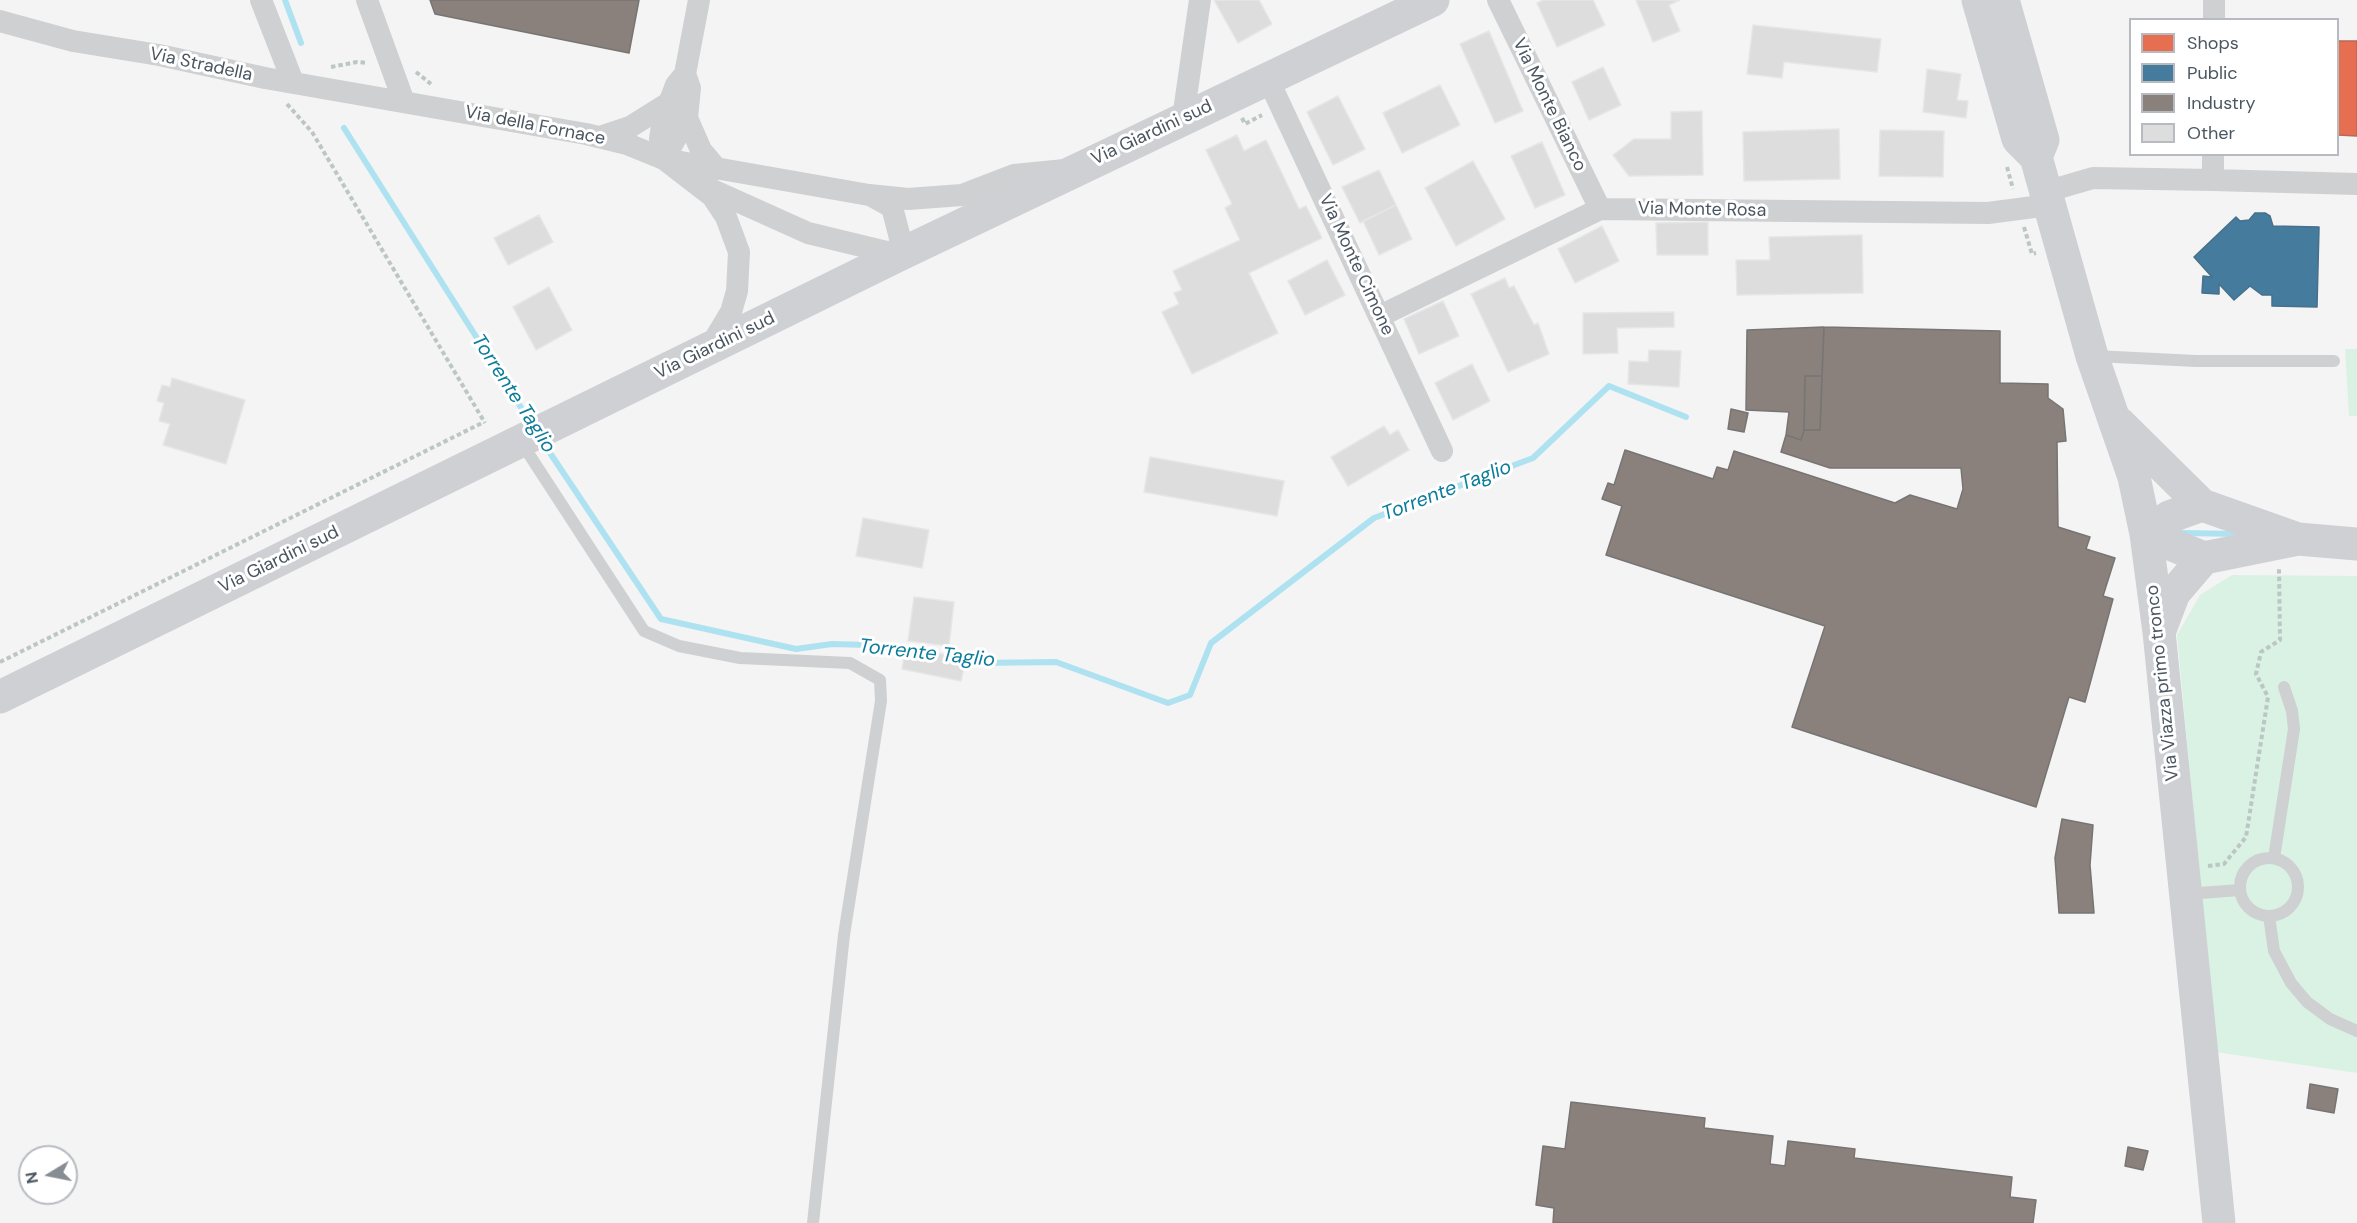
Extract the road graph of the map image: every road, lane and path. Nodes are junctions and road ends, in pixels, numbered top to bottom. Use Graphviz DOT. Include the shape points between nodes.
graph roads {
  1 [pos="261,0"];
  2 [pos="367,0"];
  3 [pos="699,0"];
  4 [pos="1200,0"];
  5 [pos="1433,0"];
  6 [pos="1498,0"];
  7 [pos="1978,0"];
  8 [pos="2003,0"];
  9 [pos="2214,0"];
  10 [pos="2214,18"];
  11 [pos="0,21"];
  12 [pos="392,66"];
  13 [pos="685,74"];
  14 [pos="265,78"];
  15 [pos="291,78"];
  16 [pos="1268,78"];
  17 [pos="433,85"];
  18 [pos="404,102"];
  19 [pos="670,102"];
  20 [pos="687,118"];
  21 [pos="1183,118"];
  22 [pos="598,137"];
  23 [pos="2213,156"];
  24 [pos="2036,157"];
  25 [pos="664,159"];
  26 [pos="717,169"];
  27 [pos="1075,170"];
  28 [pos="688,178"];
  29 [pos="2212,180"];
  30 [pos="2357,184"];
  31 [pos="869,195"];
  32 [pos="2047,199"];
  33 [pos="1600,209"];
  34 [pos="899,255"];
  35 [pos="1380,316"];
  36 [pos="708,350"];
  37 [pos="2092,356"];
  38 [pos="2334,361"];
  39 [pos="2114,418"];
  40 [pos="531,436"];
  41 [pos="1442,452"];
  42 [pos="2202,505"];
  43 [pos="2146,534"];
  44 [pos="2357,544"];
  45 [pos="2289,550"];
  46 [pos="2204,558"];
  47 [pos="2159,632"];
  48 [pos="0,662"];
  49 [pos="2284,687"];
  50 [pos="0,698"];
  51 [pos="2274,858"];
  52 [pos="2240,890"];
  53 [pos="2194,893"];
  54 [pos="2269,916"];
  55 [pos="2357,1031"];
  56 [pos="813,1223"];
  57 [pos="2219,1223"];
  1 -- 15 [label="street"];
  2 -- 12 [label="street"];
  3 -- 13 [label="street"];
  4 -- 21 [label="street"];
  5 -- 16 [label="street, Via Giardini sud"];
  6 -- 33 [label="street, Via Monte Bianco"];
  7 -- 24 [label="street, Via Viazza primo tronco" via="2018,139"];
  8 -- 24 [label="street, Via Viazza primo tronco" via="2043,140"];
  9 -- 10 [label="street"];
  11 -- 14 [label="street, Via Stradella" via="74,41"];
  12 -- 15 [label="path" via="357,62"];
  12 -- 17 [label="path" via="417,72"];
  12 -- 18 [label="street"];
  13 -- 19 [label="street"];
  13 -- 20 [label="street" via="690,88"];
  14 -- 15 [label="street, Via Stradella"];
  14 -- 48 [label="path" via="312,132 484,422"];
  15 -- 18 [label="street, Via Stradella"];
  16 -- 21 [label="street, Via Giardini sud"];
  16 -- 35 [label="street, Via Monte Cimone"];
  18 -- 22 [label="street, Via della Fornace"];
  19 -- 22 [label="street" via="630,127"];
  19 -- 25 [label="street" via="660,133"];
  20 -- 25 [label="street"];
  20 -- 26 [label="street" via="701,150"];
  21 -- 27 [label="street, Via Giardini sud"];
  22 -- 25 [label="street, Via della Fornace"];
  23 -- 29 [label="street"];
  24 -- 32 [label="street, Via Viazza primo tronco"];
  25 -- 26 [label="street"];
  25 -- 28 [label="street"];
  26 -- 31 [label="street"];
  27 -- 31 [label="street" via="1014,175 962,195 908,199"];
  27 -- 34 [label="street, Via Giardini sud"];
  28 -- 34 [label="street" via="808,233"];
  28 -- 36 [label="street" via="712,196 726,217 739,252 740,270 731,312"];
  29 -- 30 [label="street, Via Monte Rosa"];
  29 -- 32 [label="street, Via Monte Rosa" via="2093,178"];
  31 -- 34 [label="street" via="892,207 900,237"];
  32 -- 33 [label="street, Via Monte Rosa" via="1988,213"];
  32 -- 37 [label="street, Via Viazza primo tronco"];
  33 -- 35 [label="street, Via Monte Rosa"];
  34 -- 36 [label="street, Via Giardini sud"];
  35 -- 41 [label="street, Via Monte Cimone"];
  36 -- 40 [label="street, Via Giardini sud"];
  37 -- 38 [label="lane"];
  37 -- 39 [label="street, Via Viazza primo tronco"];
  39 -- 42 [label="street"];
  39 -- 43 [label="street, Via Viazza primo tronco" via="2134,477"];
  40 -- 50 [label="street, Via Giardini sud"];
  40 -- 56 [label="lane" via="644,631 679,646 740,658 850,663 880,680 881,701 842,955"];
  42 -- 43 [label="street" via="2169,517"];
  42 -- 45 [label="street"];
  43 -- 46 [label="street"];
  43 -- 47 [label="street, Via Viazza primo tronco"];
  44 -- 45 [label="street"];
  45 -- 46 [label="street"];
  45 -- 53 [label="path" via="2280,640 2261,652 2256,674 2268,698 2246,837 2224,864 2201,866"];
  46 -- 47 [label="street" via="2174,593"];
  47 -- 53 [label="street, Via Viazza primo tronco"];
  49 -- 51 [label="lane" via="2294,729"];
  51 -- 52 [label="lane" via="2249,865 2240,881"];
  51 -- 54 [label="lane" via="2295,872 2299,890 2286,912"];
  52 -- 53 [label="lane"];
  52 -- 54 [label="lane" via="2253,912"];
  53 -- 57 [label="street, Via Viazza primo tronco"];
  54 -- 55 [label="lane" via="2274,951 2291,983 2314,1008"];
}
